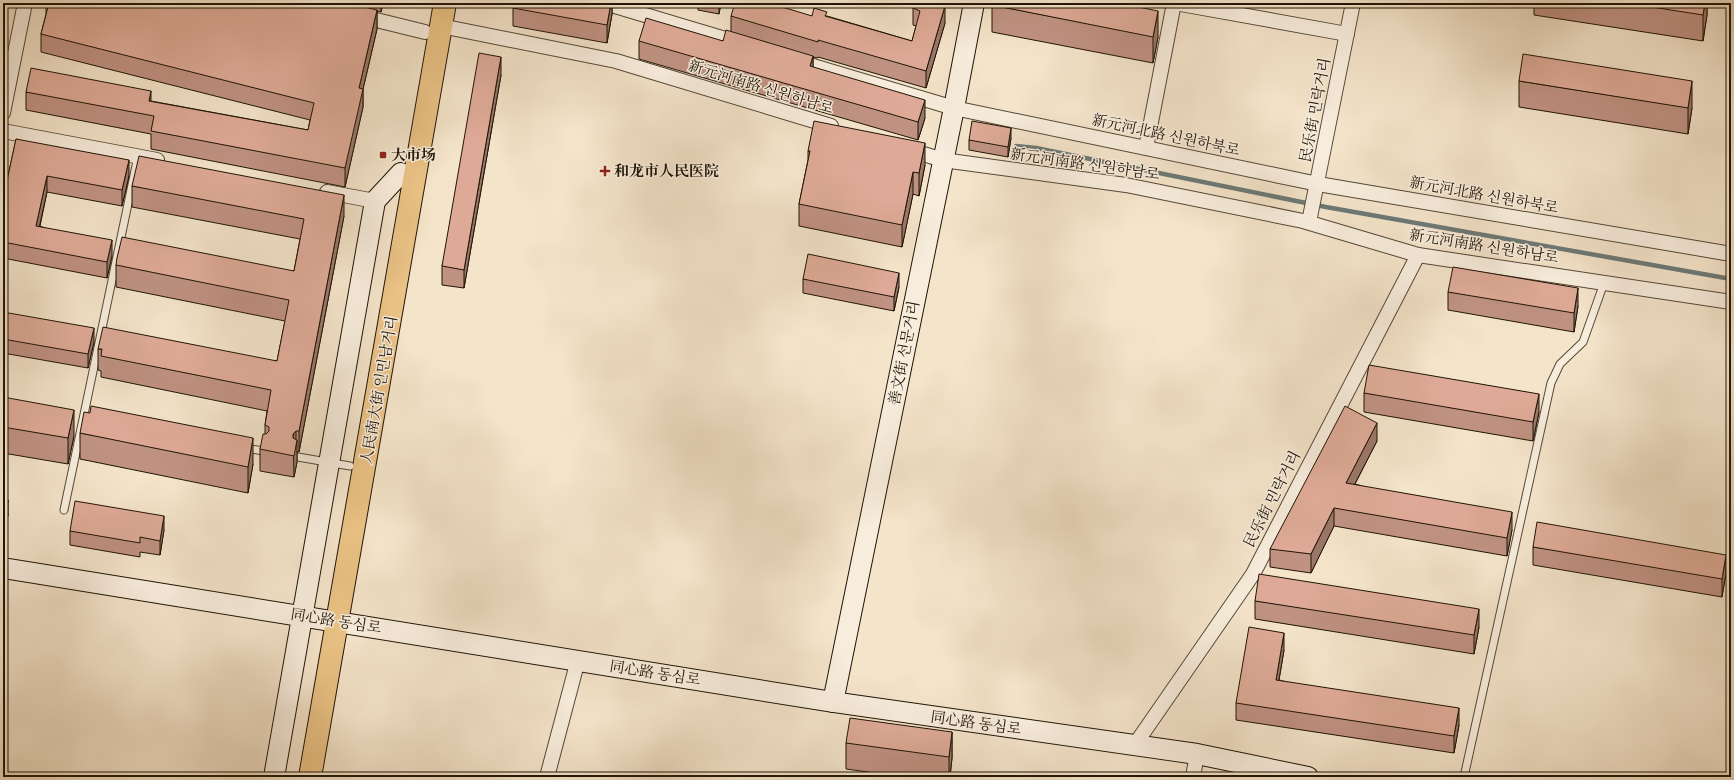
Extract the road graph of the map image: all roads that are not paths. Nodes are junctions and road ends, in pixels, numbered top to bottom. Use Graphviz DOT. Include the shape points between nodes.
graph roads {
  1 [pos="25,3"];
  2 [pos="430,3"];
  3 [pos="445,3"];
  4 [pos="605,3"];
  5 [pos="974,3"];
  6 [pos="1174,3"];
  7 [pos="1353,3"];
  8 [pos="348,13"];
  9 [pos="433,29"];
  10 [pos="1347,34"];
  11 [pos="757,49"];
  12 [pos="780,56"];
  13 [pos="954,108"];
  14 [pos="3,112"];
  15 [pos="845,130"];
  16 [pos="3,131"];
  17 [pos="891,144"];
  18 [pos="1146,148"];
  19 [pos="138,156"];
  20 [pos="943,160"];
  21 [pos="169,162"];
  22 [pos="401,173"];
  23 [pos="314,189"];
  24 [pos="1317,189"];
  25 [pos="375,201"];
  26 [pos="1310,218"];
  27 [pos="1731,254"];
  28 [pos="1418,255"];
  29 [pos="1604,283"];
  30 [pos="1731,302"];
  31 [pos="82,420"];
  32 [pos="90,421"];
  33 [pos="240,447"];
  34 [pos="264,451"];
  35 [pos="298,457"];
  36 [pos="340,464"];
  37 [pos="64,510"];
  38 [pos="3,568"];
  39 [pos="303,616"];
  40 [pos="331,620"];
  41 [pos="578,660"];
  42 [pos="834,702"];
  43 [pos="1134,746"];
  44 [pos="1197,754"];
  45 [pos="274,777"];
  46 [pos="296,777"];
  47 [pos="310,777"];
  48 [pos="547,777"];
  49 [pos="1193,777"];
  50 [pos="1308,777"];
  51 [pos="1464,777"];
  1 -- 14 [label="street"];
  2 -- 9 [label="main road, 人民南大街 인민남거리"];
  3 -- 9 [label="main road, 人民南大街 인민남거리"];
  4 -- 11 [label="street"];
  5 -- 13 [label="street, 善文街 선문거리"];
  6 -- 10 [label="street"];
  6 -- 18 [label="street"];
  7 -- 10 [label="street, 民乐街 민락거리"];
  8 -- 9 [label="street, 新元河南路 신원하남로"];
  9 -- 15 [label="street, 新元河南路 신원하남로" via="616,61"];
  9 -- 22 [label="main road, 人民南大街 인민남거리"];
  9 -- 40 [label="main road, 人民南大街 인민남거리"];
  10 -- 24 [label="street, 民乐街 민락거리"];
  12 -- 13 [label="street, 新元河北路 신원하북로"];
  13 -- 18 [label="street, 新元河北路 신원하북로"];
  13 -- 20 [label="street, 善文街 선문거리"];
  16 -- 19 [label="street"];
  17 -- 20 [label="street, 新元河南路 신원하남로"];
  18 -- 24 [label="street, 新元河北路 신원하북로"];
  19 -- 21 [label="street"];
  19 -- 31 [label="lane"];
  20 -- 26 [label="street, 新元河南路 신원하남로" via="1126,185"];
  20 -- 42 [label="street, 善文街 선문거리"];
  22 -- 25 [label="street"];
  22 -- 36 [label="main road, 人民南大街 인민남거리"];
  23 -- 25 [label="street"];
  24 -- 26 [label="street, 民乐街 민락거리"];
  24 -- 27 [label="street, 新元河北路 신원하북로"];
  25 -- 36 [label="street, 人民南大街 인민남거리"];
  26 -- 28 [label="street, 新元河南路 신원하남로"];
  28 -- 29 [label="street, 新元河南路 신원하남로"];
  28 -- 43 [label="street, 民乐街 민락거리" via="1253,574"];
  29 -- 30 [label="street, 新元河南路 신원하남로"];
  29 -- 51 [label="lane" via="1583,342 1560,364 1551,383"];
  31 -- 32 [label="lane"];
  31 -- 37 [label="lane"];
  33 -- 34 [label="lane"];
  35 -- 36 [label="lane"];
  36 -- 39 [label="street, 人民南大街 인민남거리"];
  36 -- 40 [label="main road, 人民南大街 인민남거리"];
  38 -- 39 [label="street, 同心路 동심로"];
  39 -- 40 [label="street, 同心路 동심로"];
  39 -- 45 [label="street, 人民南大街 인민남거리"];
  40 -- 41 [label="street, 同心路 동심로"];
  40 -- 46 [label="main road, 人民南大街 인민남거리"];
  40 -- 47 [label="main road, 人民南大街 인민남거리"];
  41 -- 42 [label="street, 同心路 동심로"];
  41 -- 48 [label="street"];
  42 -- 43 [label="street, 同心路 동심로"];
  43 -- 44 [label="street, 同心路 동심로"];
  44 -- 49 [label="street"];
  44 -- 50 [label="street, 同心路 동심로"];
}
